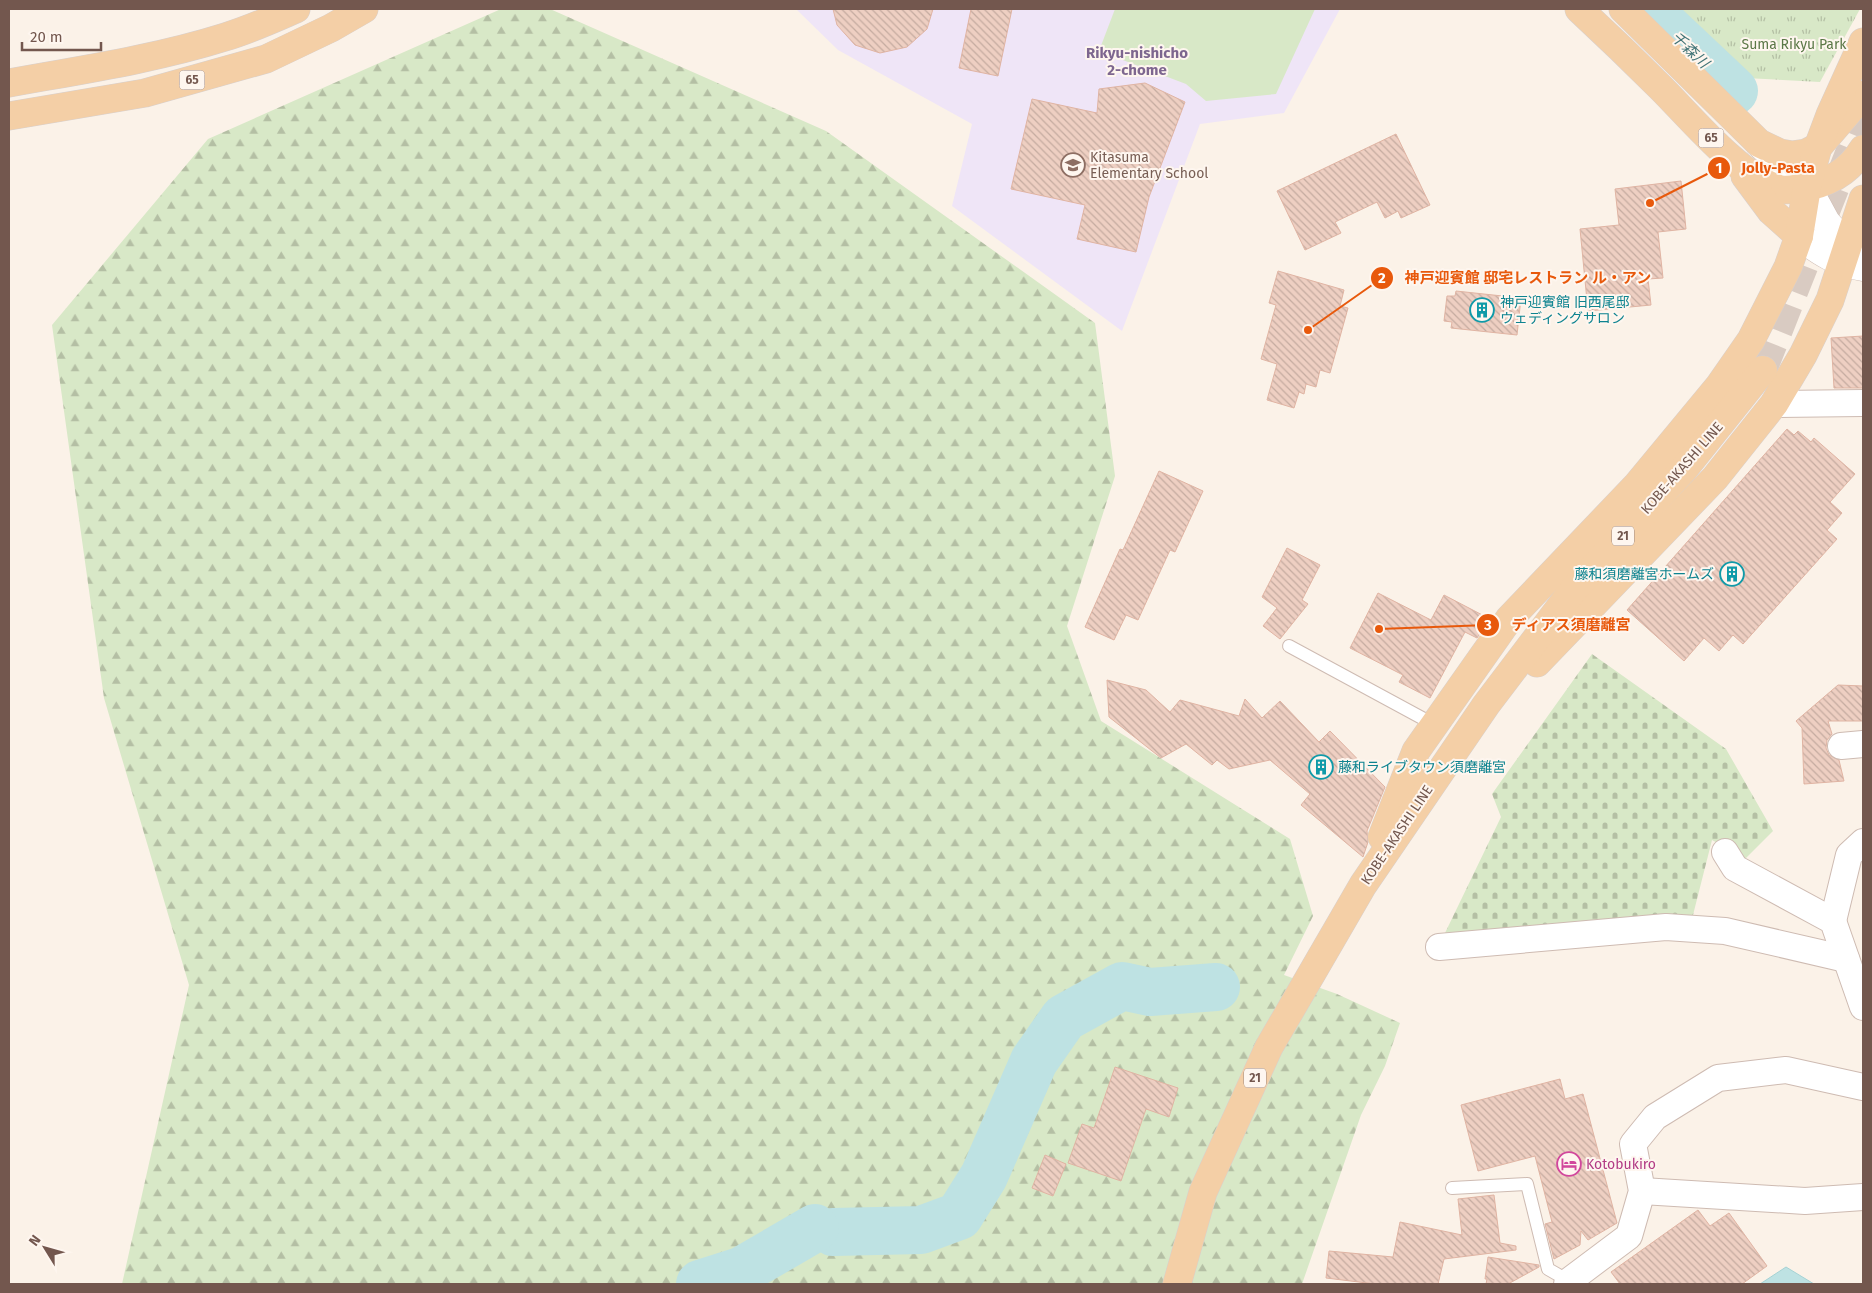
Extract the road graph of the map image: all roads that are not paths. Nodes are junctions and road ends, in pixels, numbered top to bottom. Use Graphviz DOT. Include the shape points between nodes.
graph roads {
  1 [pos="296,9"];
  2 [pos="364,9"];
  3 [pos="1579,9"];
  4 [pos="1623,9"];
  5 [pos="1863,42"];
  6 [pos="9,83"];
  7 [pos="1863,95"];
  8 [pos="9,116"];
  9 [pos="1759,143"];
  10 [pos="1818,147"];
  11 [pos="1863,149"];
  12 [pos="1736,164"];
  13 [pos="1807,188"];
  14 [pos="1863,199"];
  15 [pos="1799,236"];
  16 [pos="1854,259"];
  17 [pos="1763,370"];
  18 [pos="1863,403"];
  19 [pos="1774,404"];
  20 [pos="1289,646"];
  21 [pos="1486,705"];
  22 [pos="1435,725"];
  23 [pos="1863,842"];
  24 [pos="1725,852"];
  25 [pos="1363,885"];
  26 [pos="1833,921"];
  27 [pos="1439,947"];
  28 [pos="1846,959"];
  29 [pos="1863,1008"];
  30 [pos="1863,1087"];
  31 [pos="1452,1188"];
  32 [pos="1642,1191"];
  33 [pos="1863,1197"];
  34 [pos="1568,1282"];
  35 [pos="1177,1284"];
  1 -- 6 [label="main road, 65" via="227,37 188,48"];
  2 -- 8 [label="main road, 65" via="266,58 145,94"];
  3 -- 12 [label="main road, 65"];
  4 -- 9 [label="main road, 65"];
  5 -- 10 [label="main road"];
  7 -- 10 [label="main road"];
  9 -- 10 [label="main road, 65" via="1792,155"];
  9 -- 13 [label="street"];
  10 -- 13 [label="main road"];
  11 -- 13 [label="main road, 65" via="1853,164 1831,180"];
  12 -- 13 [label="main road, 65" via="1781,190"];
  12 -- 15 [label="main road" via="1772,211"];
  13 -- 15 [label="main road"];
  13 -- 16 [label="street" via="1826,222"];
  14 -- 16 [label="main road"];
  15 -- 16 [label="street" via="1820,251"];
  15 -- 22 [label="main road" via="1788,267 1751,340 1719,386 1637,485 1509,619"];
  16 -- 19 [label="main road"];
  17 -- 21 [label="main road, KOBE-AKASHI LINE / 21" via="1684,469 1574,589"];
  18 -- 19 [label="street"];
  19 -- 21 [label="main road" via="1708,485 1523,677"];
  20 -- 22 [label="lane"];
  21 -- 25 [label="main road, KOBE-AKASHI LINE / 21"];
  22 -- 25 [label="main road" via="1416,751"];
  23 -- 26 [label="street" via="1850,855"];
  24 -- 26 [label="street" via="1735,868"];
  25 -- 35 [label="main road, KOBE-AKASHI LINE / 21" via="1269,1047 1203,1192"];
  26 -- 28 [label="street"];
  27 -- 28 [label="street" via="1666,928 1725,932"];
  28 -- 29 [label="street"];
  30 -- 32 [label="street" via="1786,1070 1718,1078 1655,1117 1633,1144"];
  31 -- 34 [label="lane" via="1527,1184 1548,1269"];
  32 -- 33 [label="street" via="1805,1201"];
  32 -- 34 [label="street" via="1629,1236"];
}
